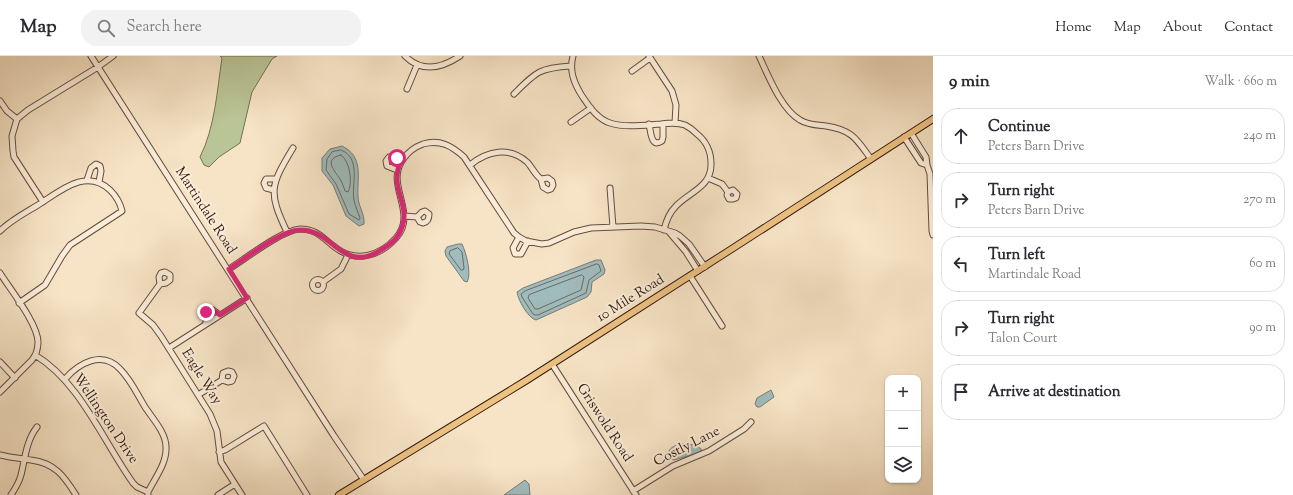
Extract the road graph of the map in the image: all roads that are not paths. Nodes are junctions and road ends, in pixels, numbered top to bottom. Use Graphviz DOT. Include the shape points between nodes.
graph roads {
  1 [pos="92,56"];
  2 [pos="113,56"];
  3 [pos="405,56"];
  4 [pos="460,56"];
  5 [pos="573,56"];
  6 [pos="759,56"];
  7 [pos="650,57"];
  8 [pos="417,65"];
  9 [pos="571,66"];
  10 [pos="98,67"];
  11 [pos="632,70"];
  12 [pos="407,89"];
  13 [pos="514,94"];
  14 [pos="0,102"];
  15 [pos="591,108"];
  16 [pos="17,119"];
  17 [pos="933,119"];
  18 [pos="571,122"];
  19 [pos="675,123"];
  20 [pos="649,124"];
  21 [pos="663,124"];
  22 [pos="911,133"];
  23 [pos="904,137"];
  24 [pos="293,148"];
  25 [pos="871,159"];
  26 [pos="401,161"];
  27 [pos="470,164"];
  28 [pos="927,165"];
  29 [pos="397,170"];
  30 [pos="276,178"];
  31 [pos="708,178"];
  32 [pos="541,179"];
  33 [pos="87,180"];
  34 [pos="97,182"];
  35 [pos="610,188"];
  36 [pos="274,190"];
  37 [pos="728,192"];
  38 [pos="43,202"];
  39 [pos="404,216"];
  40 [pos="417,217"];
  41 [pos="613,227"];
  42 [pos="0,231"];
  43 [pos="666,231"];
  44 [pos="287,232"];
  45 [pos="933,235"];
  46 [pos="519,237"];
  47 [pos="528,241"];
  48 [pos="348,255"];
  49 [pos="705,267"];
  50 [pos="229,269"];
  51 [pos="698,271"];
  52 [pos="0,273"];
  53 [pos="690,276"];
  54 [pos="323,282"];
  55 [pos="160,284"];
  56 [pos="247,298"];
  57 [pos="19,303"];
  58 [pos="220,315"];
  59 [pos="206,324"];
  60 [pos="722,326"];
  61 [pos="169,348"];
  62 [pos="36,355"];
  63 [pos="0,362"];
  64 [pos="552,364"];
  65 [pos="15,378"];
  66 [pos="65,379"];
  67 [pos="222,380"];
  68 [pos="0,392"];
  69 [pos="198,394"];
  70 [pos="751,422"];
  71 [pos="37,427"];
  72 [pos="219,452"];
  73 [pos="0,455"];
  74 [pos="24,459"];
  75 [pos="364,480"];
  76 [pos="235,484"];
  77 [pos="148,493"];
  78 [pos="634,493"];
  79 [pos="11,495"];
  80 [pos="76,495"];
  81 [pos="218,495"];
  82 [pos="242,495"];
  83 [pos="307,495"];
  84 [pos="339,495"];
  1 -- 10 [label="street, Martindale Road"];
  2 -- 10 [label="street"];
  3 -- 8 [label="street"];
  4 -- 8 [label="street" via="440,66"];
  5 -- 9 [label="street"];
  6 -- 25 [label="street" via="783,103 794,116 808,124 844,130 859,142"];
  7 -- 11 [label="street"];
  7 -- 19 [label="street" via="673,95 676,105"];
  8 -- 12 [label="street"];
  9 -- 13 [label="street" via="544,70 530,78"];
  9 -- 15 [label="street" via="576,84"];
  10 -- 16 [label="street"];
  10 -- 50 [label="street, Martindale Road"];
  14 -- 16 [label="street"];
  15 -- 18 [label="street"];
  15 -- 20 [label="street" via="609,123 624,126"];
  16 -- 38 [label="street" via="12,136 14,157"];
  17 -- 22 [label="main road, 10 Mile Road"];
  19 -- 21 [label="street"];
  19 -- 31 [label="street" via="686,125 705,142 711,164"];
  20 -- 21 [label="street"];
  20 -- 21 [label="street" via="655,143 662,141"];
  22 -- 23 [label="main road, 10 Mile Road"];
  22 -- 28 [label="street" via="926,157"];
  23 -- 25 [label="main road, 10 Mile Road"];
  23 -- 28 [label="street" via="921,163"];
  24 -- 30 [label="street"];
  25 -- 49 [label="main road, 10 Mile Road"];
  26 -- 27 [label="street" via="417,146 440,142 453,147"];
  26 -- 29 [label="street"];
  26 -- 29 [label="street" via="393,157 386,161 387,166"];
  27 -- 32 [label="street" via="486,154 508,152 526,162"];
  27 -- 46 [label="street"];
  28 -- 45 [label="street" via="930,174"];
  29 -- 39 [label="street" via="397,189"];
  30 -- 36 [label="street"];
  30 -- 36 [label="street" via="266,178 264,183 266,188"];
  31 -- 37 [label="street" via="722,184"];
  31 -- 43 [label="street" via="700,188 676,206 666,221"];
  33 -- 34 [label="street"];
  33 -- 34 [label="street" via="91,168 96,164 100,166 101,171"];
  33 -- 38 [label="street" via="72,183"];
  34 -- 57 [label="street" via="114,194 122,211 70,245 45,285"];
  35 -- 41 [label="street"];
  36 -- 44 [label="street" via="276,205"];
  38 -- 42 [label="street"];
  39 -- 40 [label="street"];
  39 -- 48 [label="street" via="399,233 383,248 370,255"];
  41 -- 43 [label="street" via="650,226"];
  41 -- 47 [label="street" via="582,229 549,243"];
  43 -- 49 [label="street" via="680,236 689,244"];
  43 -- 51 [label="street" via="682,247"];
  44 -- 48 [label="street" via="316,232"];
  44 -- 50 [label="street"];
  46 -- 47 [label="street"];
  46 -- 47 [label="street" via="513,248 515,254 521,254"];
  48 -- 54 [label="street" via="340,269"];
  49 -- 51 [label="main road, 10 Mile Road"];
  50 -- 56 [label="street, Martindale Road"];
  51 -- 53 [label="main road, 10 Mile Road"];
  52 -- 57 [label="street"];
  53 -- 60 [label="street"];
  53 -- 64 [label="main road, 10 Mile Road"];
  55 -- 61 [label="street, Eagle Way" via="139,313 153,326"];
  56 -- 58 [label="street"];
  56 -- 75 [label="street, Martindale Road"];
  57 -- 62 [label="street" via="36,330"];
  58 -- 59 [label="street"];
  58 -- 59 [label="street" via="209,309 206,312"];
  59 -- 61 [label="street"];
  61 -- 69 [label="street, Eagle Way"];
  62 -- 65 [label="street"];
  62 -- 66 [label="street, Wellington Drive"];
  63 -- 65 [label="street"];
  64 -- 75 [label="main road, 10 Mile Road"];
  64 -- 78 [label="street, Griswold Road"];
  65 -- 68 [label="street"];
  66 -- 77 [label="street, Wellington Drive" via="76,392 133,483"];
  66 -- 77 [label="street" via="85,362 99,360 113,363 126,376 166,443 164,462"];
  67 -- 69 [label="street"];
  69 -- 72 [label="street, Eagle Way" via="215,424"];
  70 -- 78 [label="street, Costly Lane" via="744,430 709,452 673,466"];
  71 -- 74 [label="street" via="30,438"];
  72 -- 76 [label="street, Eagle Way" via="221,462"];
  72 -- 83 [label="street" via="264,426"];
  73 -- 74 [label="street"];
  74 -- 79 [label="street" via="19,481"];
  74 -- 80 [label="street" via="53,467 65,478"];
  75 -- 84 [label="main road, 10 Mile Road"];
  76 -- 81 [label="street"];
  76 -- 82 [label="street, Eagle Way"];
}
